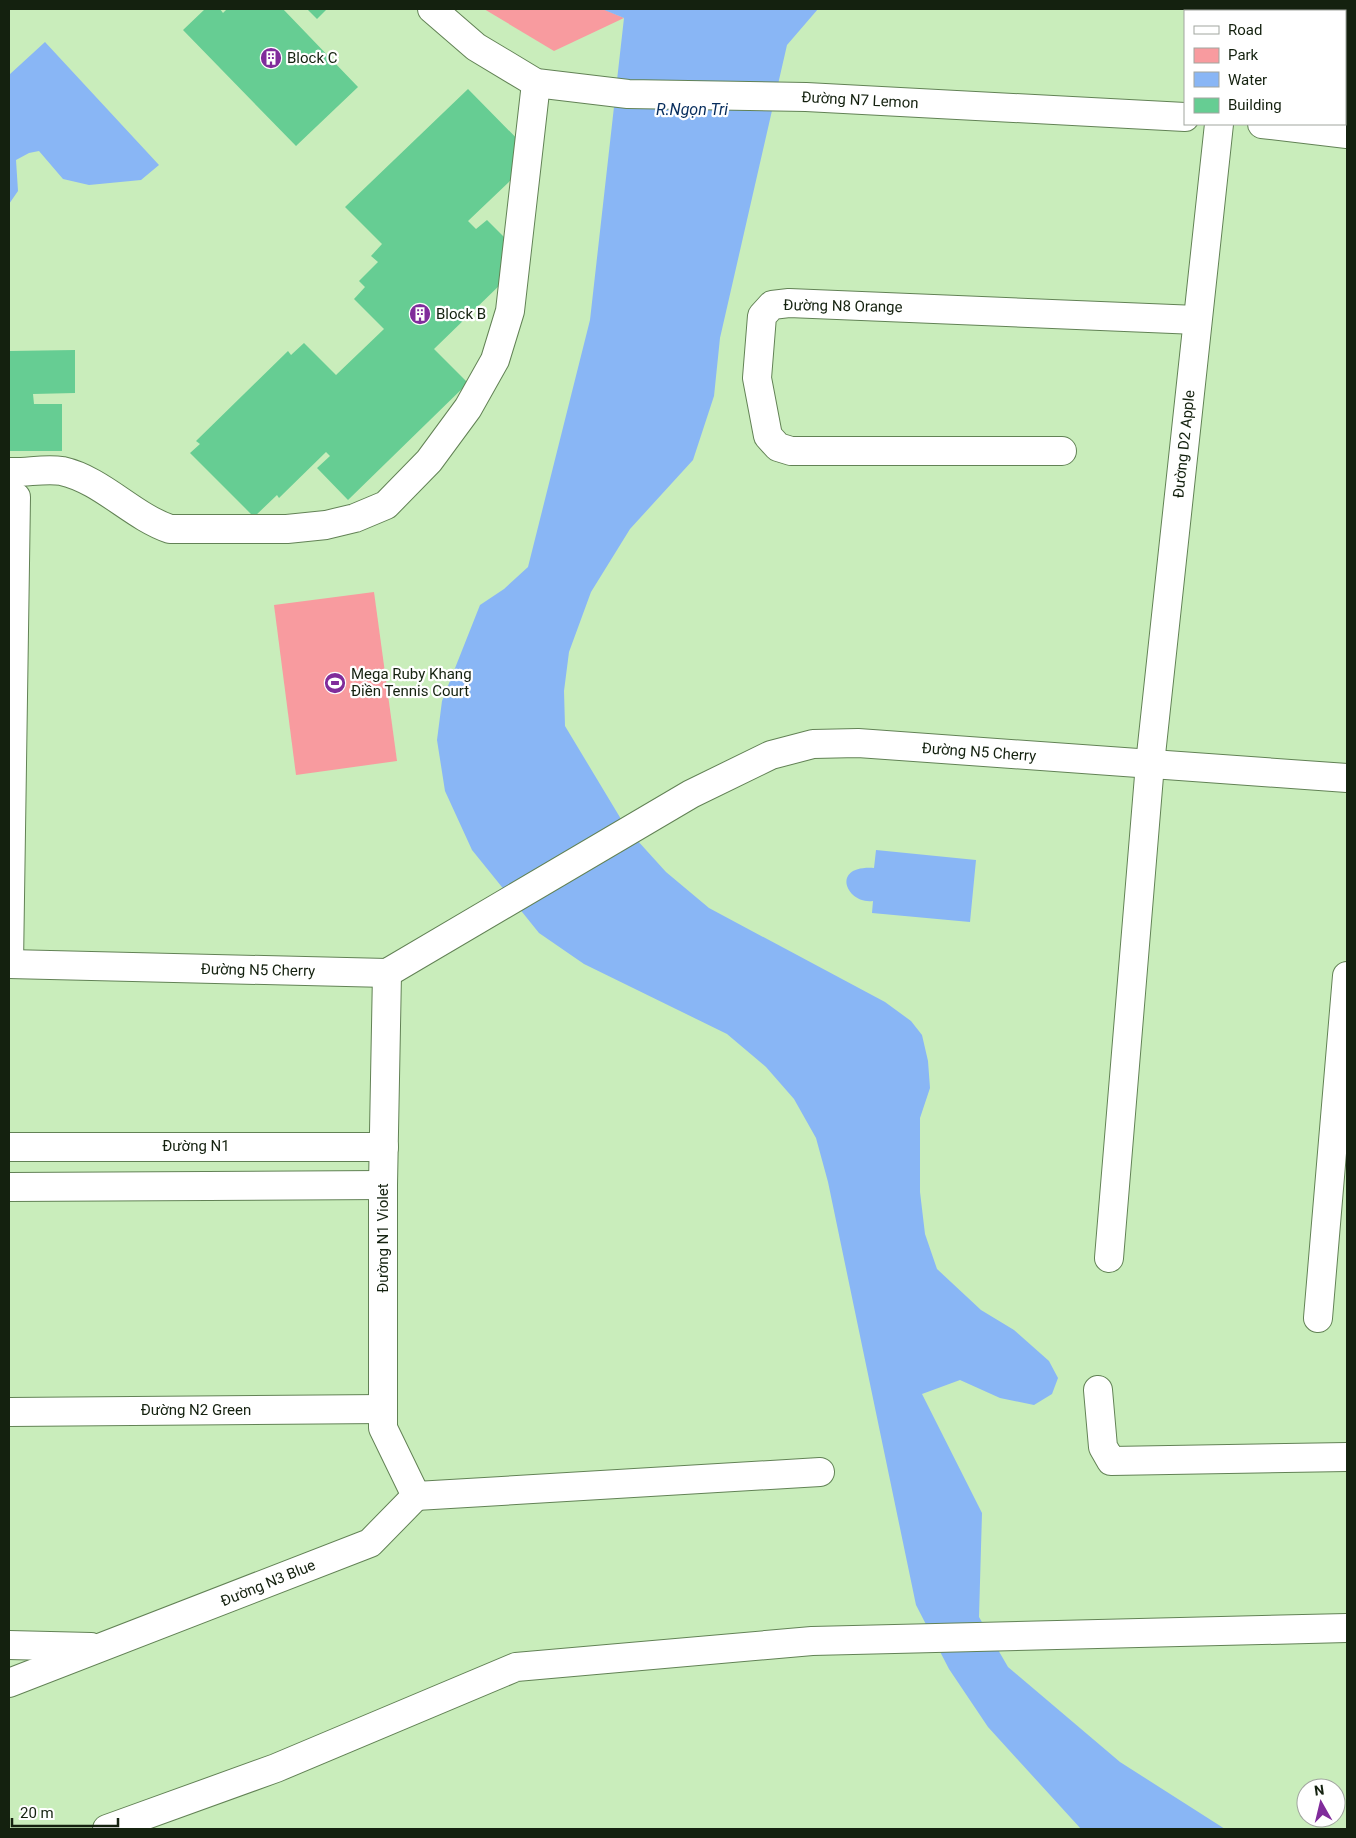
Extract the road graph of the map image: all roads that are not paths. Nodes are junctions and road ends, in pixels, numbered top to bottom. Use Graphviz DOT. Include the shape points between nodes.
graph roads {
  1 [pos="432,9"];
  2 [pos="536,83"];
  3 [pos="1184,117"];
  4 [pos="1219,125"];
  5 [pos="1270,125"];
  6 [pos="1347,134"];
  7 [pos="1198,320"];
  8 [pos="1062,451"];
  9 [pos="12,485"];
  10 [pos="1150,764"];
  11 [pos="1347,778"];
  12 [pos="9,964"];
  13 [pos="387,973"];
  14 [pos="1347,976"];
  15 [pos="9,1147"];
  16 [pos="384,1147"];
  17 [pos="383,1185"];
  18 [pos="9,1187"];
  19 [pos="1109,1258"];
  20 [pos="1318,1318"];
  21 [pos="1098,1390"];
  22 [pos="382,1409"];
  23 [pos="9,1412"];
  24 [pos="1347,1457"];
  25 [pos="820,1472"];
  26 [pos="416,1496"];
  27 [pos="1347,1628"];
  28 [pos="9,1645"];
  29 [pos="105,1647"];
  30 [pos="9,1683"];
  31 [pos="107,1829"];
  1 -- 2 [label="street" via="476,48"];
  2 -- 3 [label="street, Đường N7 Lemon" via="628,94 806,97"];
  2 -- 9 [label="street" via="510,311 495,360 468,408 434,454 386,505 355,518 326,525 287,529 170,529 152,523 73,475 52,470"];
  4 -- 7 [label="street, Đường D2 Apple"];
  5 -- 6 [label="street"];
  7 -- 8 [label="street, Đường N8 Orange" via="789,303 772,305 762,316 757,378 768,436 778,446 790,451"];
  7 -- 10 [label="street, Đường D2 Apple"];
  9 -- 12 [label="street"];
  10 -- 11 [label="street, Đường N5 Cherry"];
  10 -- 13 [label="street, Đường N5 Cherry" via="858,743 814,744 771,755 691,794"];
  10 -- 19 [label="street, Đường D2 Apple"];
  12 -- 13 [label="street, Đường N5 Cherry"];
  13 -- 16 [label="street, Đường N1 Violet"];
  14 -- 20 [label="street"];
  15 -- 16 [label="street, Đường N1"];
  16 -- 17 [label="street, Đường N1 Violet"];
  17 -- 18 [label="street"];
  17 -- 22 [label="street, Đường N1 Violet"];
  21 -- 24 [label="street" via="1103,1447 1111,1461"];
  22 -- 23 [label="street, Đường N2 Green"];
  22 -- 26 [label="street, Đường N1 Violet" via="383,1428"];
  25 -- 26 [label="street"];
  26 -- 29 [label="street, Đường N3 Blue" via="370,1542"];
  27 -- 31 [label="street" via="812,1641 516,1667 276,1768"];
  28 -- 29 [label="street, Đường N3 Blue"];
  29 -- 30 [label="street, Đường N3 Blue"];
}
